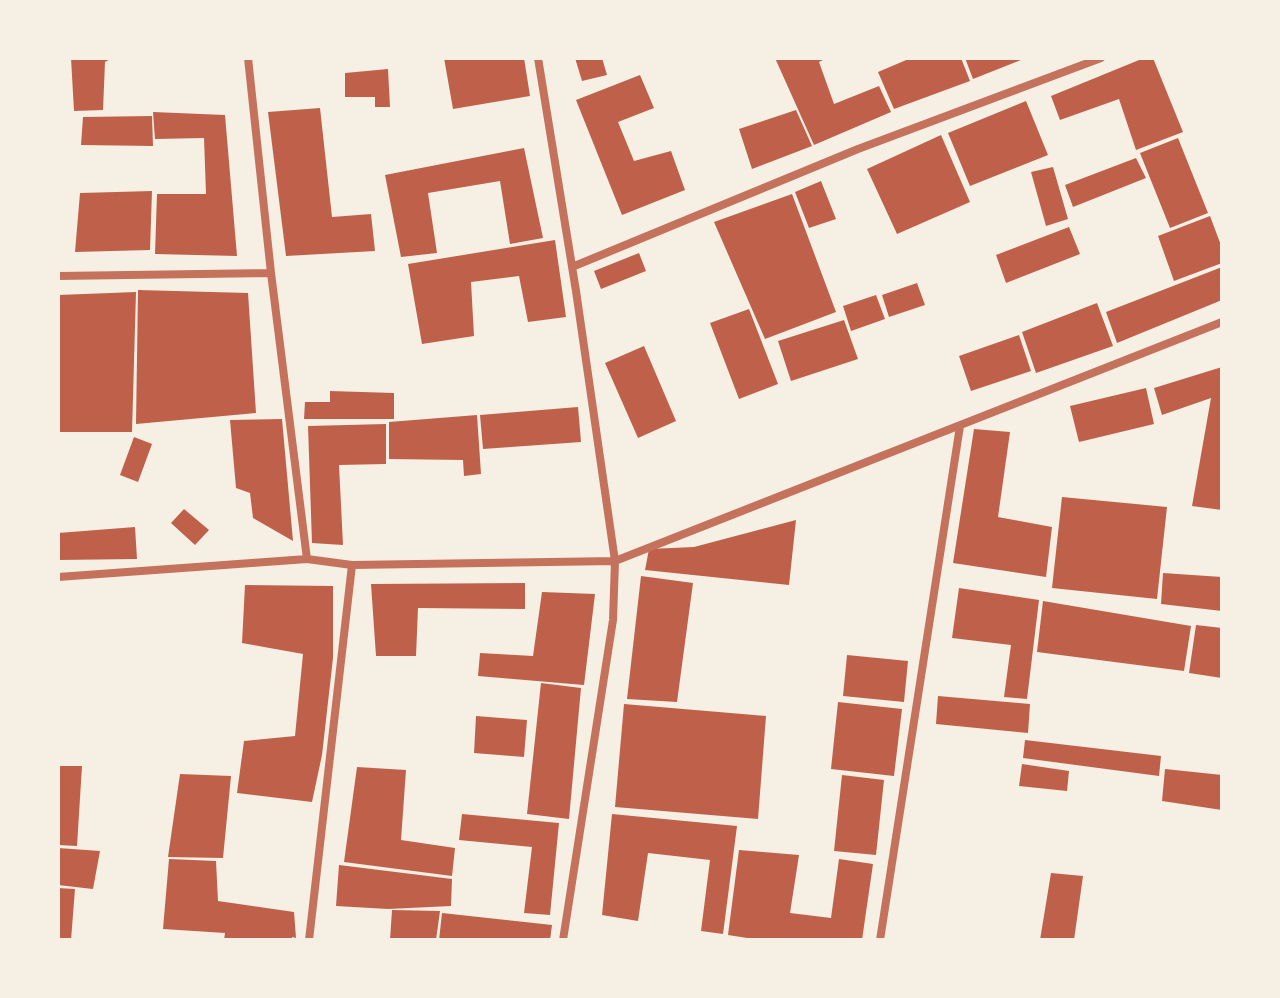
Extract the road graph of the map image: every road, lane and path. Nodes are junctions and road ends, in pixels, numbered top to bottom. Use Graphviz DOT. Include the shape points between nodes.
graph roads {
  1 [pos="248,58"];
  2 [pos="538,58"];
  3 [pos="1101,58"];
  4 [pos="572,267"];
  5 [pos="271,273"];
  6 [pos="58,276"];
  7 [pos="1222,322"];
  8 [pos="960,426"];
  9 [pos="307,559"];
  10 [pos="615,561"];
  11 [pos="352,565"];
  12 [pos="59,577"];
  13 [pos="58,588"];
  14 [pos="309,940"];
  15 [pos="563,940"];
  16 [pos="880,940"];
  1 -- 5 [label="street"];
  2 -- 4 [label="street"];
  3 -- 4 [label="street" via="858,149"];
  4 -- 10 [label="street"];
  5 -- 6 [label="street"];
  5 -- 9 [label="street"];
  7 -- 8 [label="street"];
  8 -- 10 [label="street"];
  8 -- 16 [label="street"];
  9 -- 11 [label="street"];
  9 -- 12 [label="street"];
  10 -- 11 [label="street"];
  10 -- 15 [label="street" via="613,620"];
  11 -- 14 [label="street"];
  12 -- 13 [label="street"];
}
